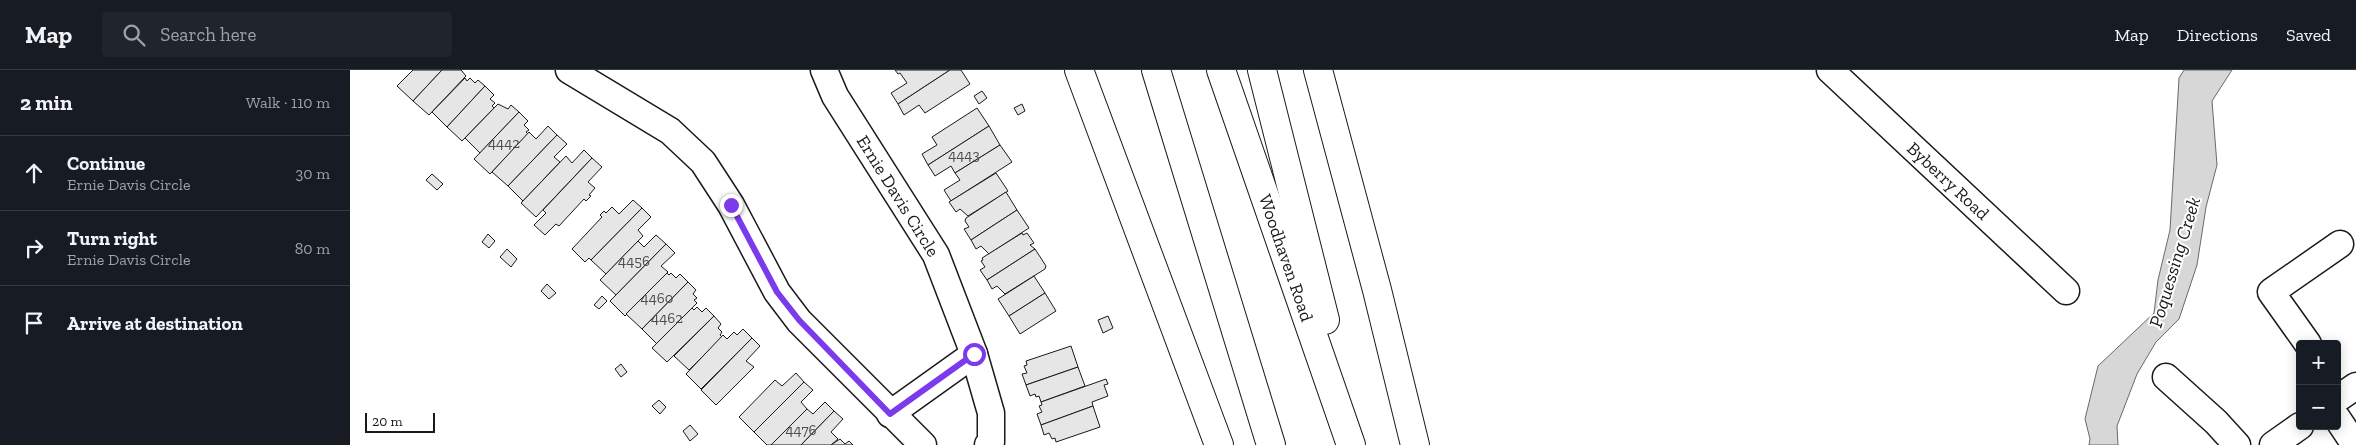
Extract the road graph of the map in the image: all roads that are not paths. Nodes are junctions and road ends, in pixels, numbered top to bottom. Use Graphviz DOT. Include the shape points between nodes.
graph roads {
  1 [pos="569,70"];
  2 [pos="824,70"];
  3 [pos="1079,70"];
  4 [pos="1152,70"];
  5 [pos="1156,70"];
  6 [pos="1221,70"];
  7 [pos="1262,70"];
  8 [pos="1318,70"];
  9 [pos="1830,70"];
  10 [pos="1170,111"];
  11 [pos="2340,244"];
  12 [pos="2066,291"];
  13 [pos="2305,340"];
  14 [pos="974,354"];
  15 [pos="2166,377"];
  16 [pos="2342,397"];
  17 [pos="890,414"];
  18 [pos="2296,429"];
  19 [pos="923,445"];
  20 [pos="988,445"];
  21 [pos="1219,445"];
  22 [pos="1271,445"];
  23 [pos="1351,445"];
  24 [pos="1357,445"];
  25 [pos="1415,445"];
  26 [pos="2237,445"];
  27 [pos="2273,445"];
  28 [pos="2355,445"];
  1 -- 17 [label="street" via="670,131 703,162 731,205 777,292 799,320"];
  2 -- 14 [label="street, Ernie Davis Circle" via="835,96 936,255"];
  3 -- 21 [label="highway"];
  4 -- 10 [label="highway"];
  5 -- 10 [label="highway"];
  6 -- 23 [label="highway, Woodhaven Road"];
  7 -- 24 [label="highway"];
  8 -- 25 [label="highway"];
  9 -- 12 [label="street, Byberry Road"];
  10 -- 22 [label="highway"];
  11 -- 13 [label="street" via="2271,292"];
  14 -- 17 [label="street"];
  14 -- 20 [label="street, Ernie Davis Circle" via="991,413 991,442"];
  15 -- 26 [label="street"];
  16 -- 28 [label="street"];
  17 -- 19 [label="street"];
  18 -- 27 [label="street"];
}
